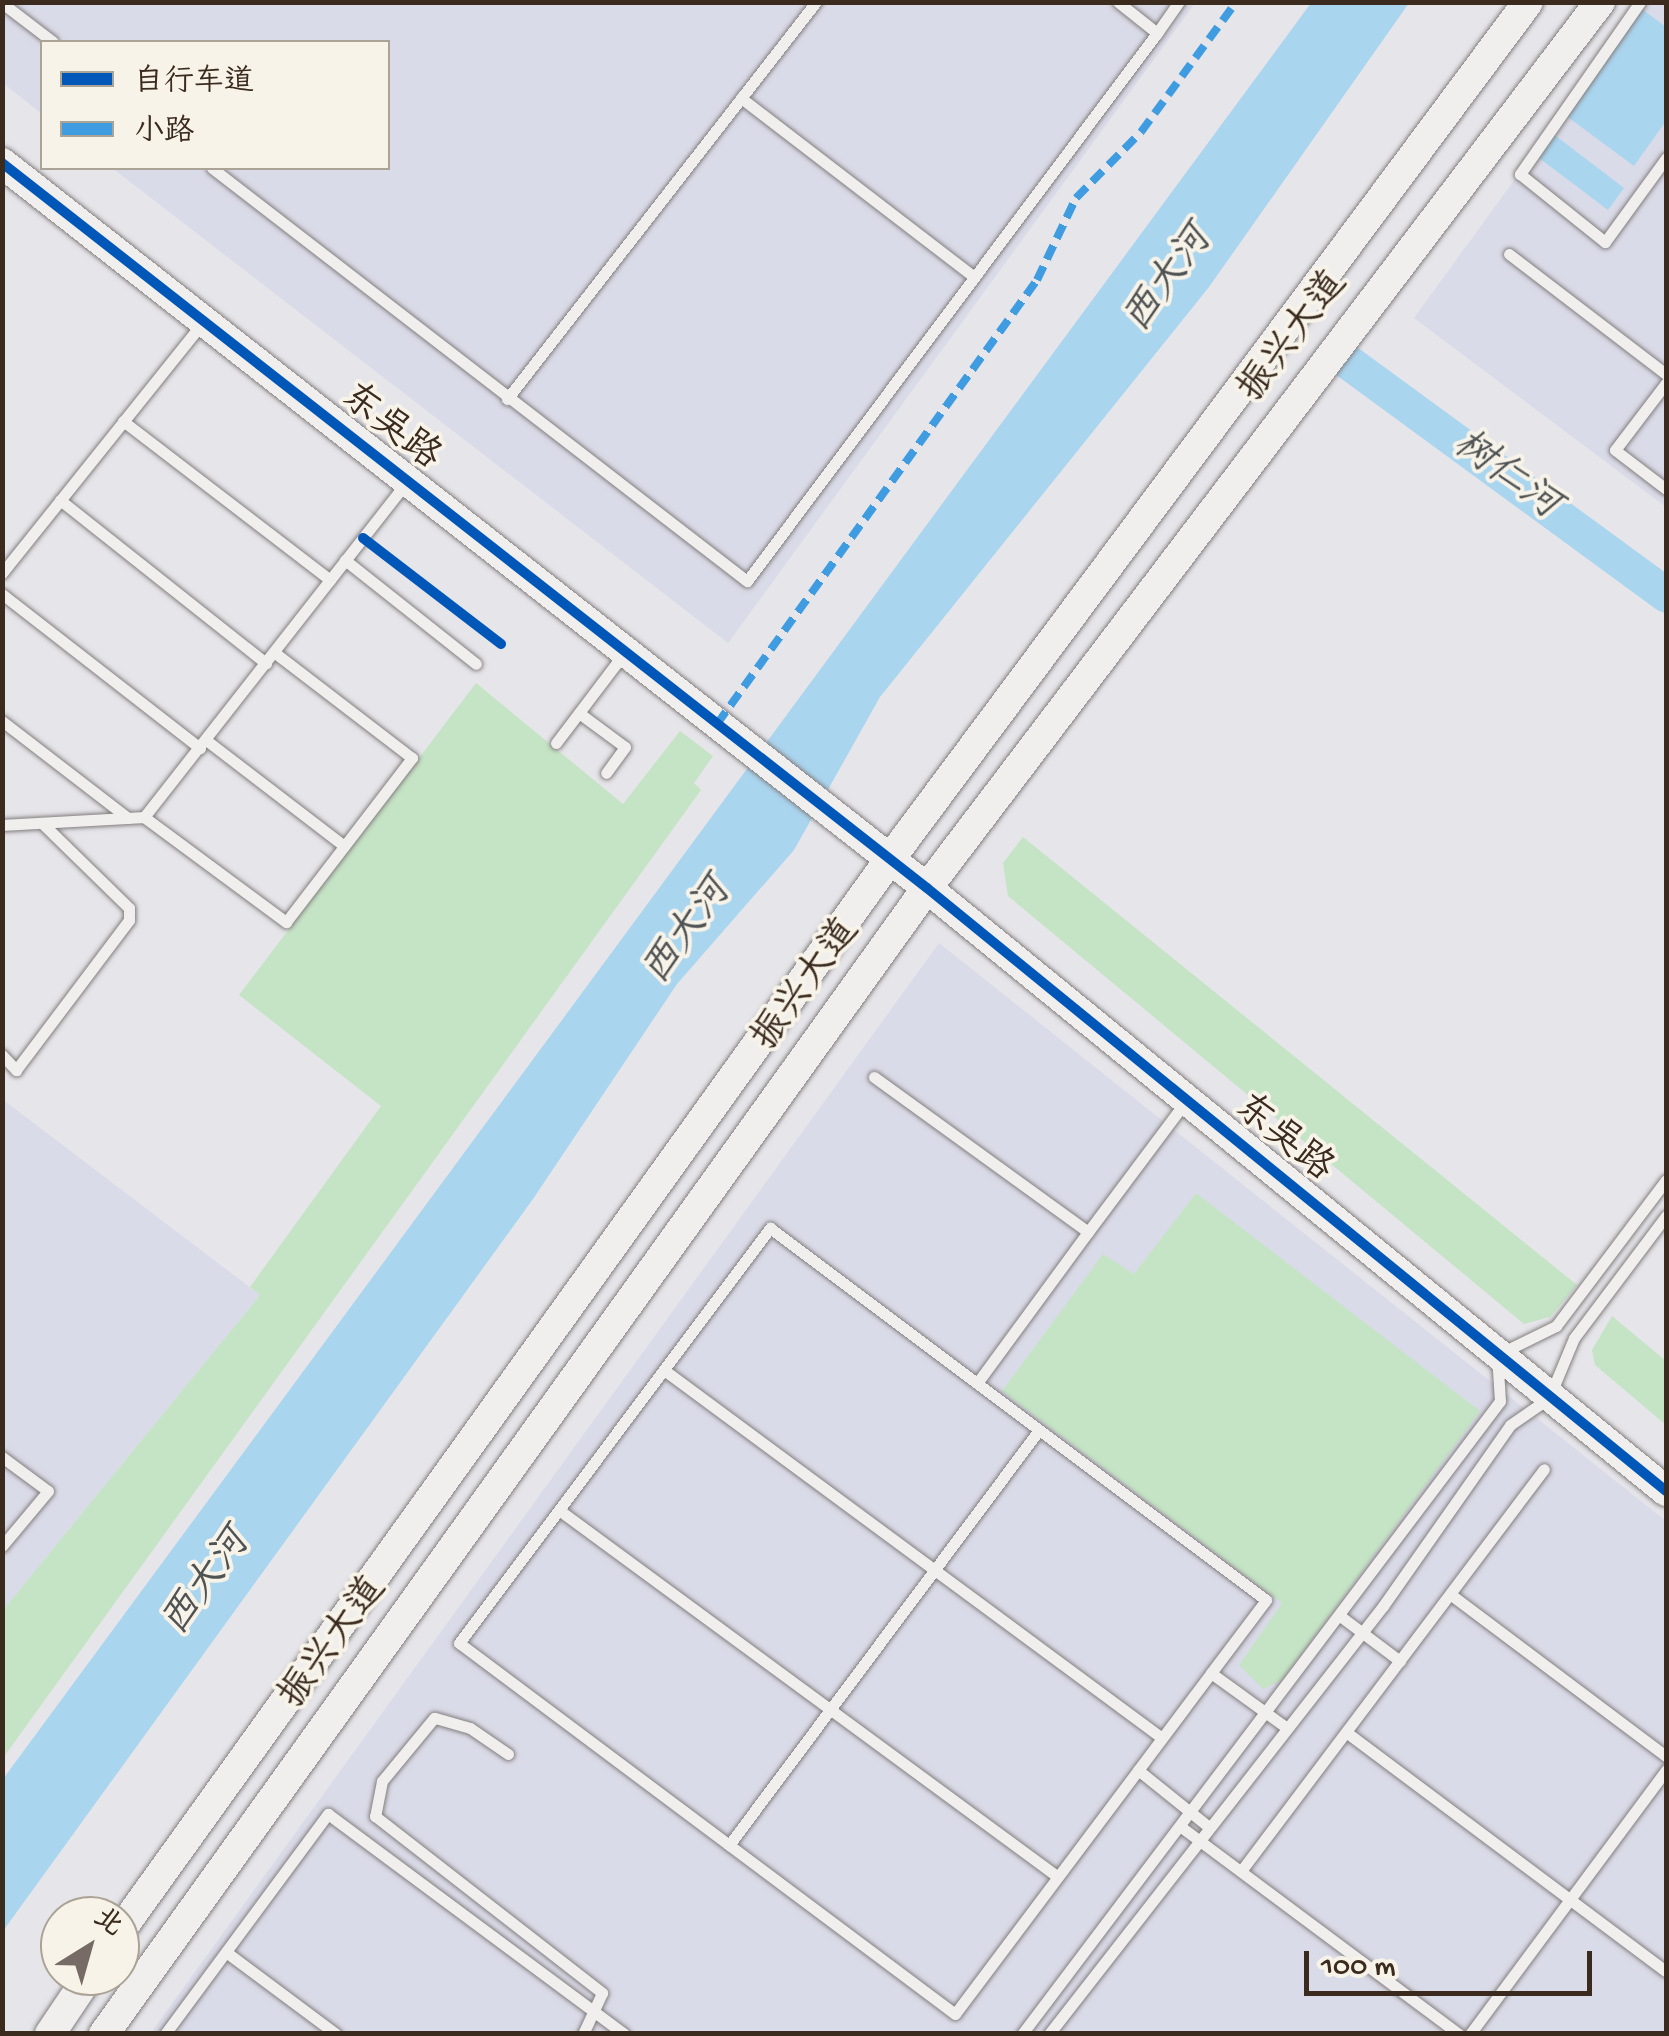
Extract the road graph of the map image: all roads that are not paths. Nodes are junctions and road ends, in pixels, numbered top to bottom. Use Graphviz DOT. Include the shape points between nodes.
graph roads {
  1 [pos="816,2"];
  2 [pos="1118,2"];
  3 [pos="1180,2"];
  4 [pos="1528,2"];
  5 [pos="1600,2"];
  6 [pos="1640,2"];
  7 [pos="2,3"];
  8 [pos="1157,33"];
  9 [pos="50,40"];
  10 [pos="742,98"];
  11 [pos="1666,158"];
  12 [pos="2,163"];
  13 [pos="215,170"];
  14 [pos="1509,254"];
  15 [pos="974,277"];
  16 [pos="203,321"];
  17 [pos="1666,374"];
  18 [pos="1666,383"];
  19 [pos="508,399"];
  20 [pos="123,421"];
  21 [pos="407,481"];
  22 [pos="1666,489"];
  23 [pos="60,500"];
  24 [pos="345,560"];
  25 [pos="2,572"];
  26 [pos="330,580"];
  27 [pos="2,594"];
  28 [pos="625,652"];
  29 [pos="270,658"];
  30 [pos="476,664"];
  31 [pos="579,713"];
  32 [pos="2,722"];
  33 [pos="203,744"];
  34 [pos="556,744"];
  35 [pos="606,773"];
  36 [pos="144,817"];
  37 [pos="128,818"];
  38 [pos="42,822"];
  39 [pos="2,824"];
  40 [pos="344,846"];
  41 [pos="890,859"];
  42 [pos="927,888"];
  43 [pos="2,1055"];
  44 [pos="874,1077"];
  45 [pos="1186,1101"];
  46 [pos="1666,1180"];
  47 [pos="1666,1216"];
  48 [pos="1088,1232"];
  49 [pos="1496,1355"];
  50 [pos="664,1370"];
  51 [pos="976,1383"];
  52 [pos="1549,1398"];
  53 [pos="1039,1430"];
  54 [pos="2,1457"];
  55 [pos="1544,1469"];
  56 [pos="1666,1492"];
  57 [pos="559,1510"];
  58 [pos="2,1546"];
  59 [pos="934,1570"];
  60 [pos="1450,1594"];
  61 [pos="1340,1616"];
  62 [pos="1362,1632"];
  63 [pos="1400,1661"];
  64 [pos="1211,1674"];
  65 [pos="830,1709"];
  66 [pos="1267,1714"];
  67 [pos="1287,1728"];
  68 [pos="1346,1732"];
  69 [pos="1162,1738"];
  70 [pos="508,1754"];
  71 [pos="1666,1756"];
  72 [pos="1138,1770"];
  73 [pos="1666,1770"];
  74 [pos="1192,1813"];
  75 [pos="1209,1826"];
  76 [pos="1181,1827"];
  77 [pos="1199,1840"];
  78 [pos="729,1845"];
  79 [pos="1241,1872"];
  80 [pos="1058,1877"];
  81 [pos="1570,1899"];
  82 [pos="140,1903"];
  83 [pos="226,1952"];
  84 [pos="1666,1971"];
  85 [pos="76,1996"];
  86 [pos="598,2014"];
  87 [pos="50,2034"];
  88 [pos="104,2034"];
  89 [pos="166,2034"];
  90 [pos="336,2034"];
  91 [pos="583,2034"];
  92 [pos="624,2034"];
  93 [pos="1022,2034"];
  94 [pos="1049,2034"];
  95 [pos="1460,2034"];
  96 [pos="1470,2034"];
  1 -- 10 [label="lane"];
  2 -- 8 [label="lane"];
  3 -- 8 [label="lane"];
  4 -- 41 [label="main road, 振兴大道"];
  5 -- 42 [label="main road, 振兴大道"];
  6 -- 11 [label="lane" via="1520,174 1605,242"];
  7 -- 9 [label="lane"];
  8 -- 15 [label="lane"];
  10 -- 15 [label="lane"];
  10 -- 19 [label="lane"];
  12 -- 16 [label="main road, 东吴路"];
  13 -- 19 [label="lane"];
  14 -- 17 [label="lane"];
  15 -- 19 [label="lane" via="747,581"];
  16 -- 20 [label="lane"];
  16 -- 21 [label="main road, 东吴路"];
  18 -- 22 [label="lane" via="1616,450"];
  20 -- 23 [label="lane"];
  20 -- 26 [label="lane"];
  21 -- 24 [label="lane"];
  21 -- 28 [label="main road, 东吴路"];
  23 -- 25 [label="lane"];
  23 -- 29 [label="lane"];
  24 -- 26 [label="lane"];
  24 -- 30 [label="lane"];
  26 -- 29 [label="lane"];
  27 -- 33 [label="lane"];
  28 -- 31 [label="lane"];
  28 -- 41 [label="main road, 东吴路"];
  29 -- 33 [label="lane"];
  29 -- 40 [label="lane" via="412,758"];
  31 -- 34 [label="lane"];
  31 -- 35 [label="lane" via="625,748"];
  32 -- 37 [label="lane"];
  33 -- 36 [label="lane"];
  33 -- 40 [label="lane"];
  36 -- 37 [label="lane"];
  36 -- 40 [label="lane" via="286,922"];
  37 -- 38 [label="lane"];
  38 -- 39 [label="lane"];
  38 -- 43 [label="lane" via="129,908 129,920 16,1070"];
  41 -- 42 [label="main road, 东吴路"];
  41 -- 82 [label="main road, 振兴大道"];
  42 -- 45 [label="main road, 东吴路"];
  42 -- 88 [label="main road, 振兴大道"];
  44 -- 48 [label="lane"];
  45 -- 48 [label="lane"];
  45 -- 49 [label="main road, 东吴路"];
  46 -- 49 [label="lane" via="1556,1326"];
  47 -- 52 [label="lane" via="1574,1338"];
  48 -- 51 [label="lane"];
  49 -- 52 [label="main road, 东吴路"];
  49 -- 61 [label="lane" via="1500,1401"];
  50 -- 51 [label="lane" via="770,1228"];
  50 -- 57 [label="lane"];
  50 -- 59 [label="lane"];
  51 -- 53 [label="lane"];
  52 -- 56 [label="main road, 东吴路"];
  52 -- 62 [label="lane" via="1510,1425"];
  53 -- 59 [label="lane"];
  53 -- 64 [label="lane" via="1266,1600"];
  54 -- 58 [label="lane" via="48,1491"];
  55 -- 60 [label="lane"];
  57 -- 65 [label="lane"];
  57 -- 78 [label="lane" via="459,1643"];
  59 -- 65 [label="lane"];
  59 -- 69 [label="lane"];
  60 -- 63 [label="lane"];
  60 -- 71 [label="lane"];
  61 -- 62 [label="lane"];
  61 -- 66 [label="lane"];
  62 -- 63 [label="lane"];
  62 -- 67 [label="lane"];
  63 -- 68 [label="lane"];
  64 -- 66 [label="lane"];
  64 -- 69 [label="lane"];
  65 -- 78 [label="lane"];
  65 -- 80 [label="lane"];
  66 -- 67 [label="lane"];
  66 -- 74 [label="lane"];
  67 -- 75 [label="lane"];
  68 -- 79 [label="lane"];
  68 -- 81 [label="lane"];
  69 -- 72 [label="lane"];
  70 -- 86 [label="lane" via="470,1728 434,1718 382,1780 375,1816 588,1981 605,2003"];
  72 -- 74 [label="lane"];
  72 -- 80 [label="lane"];
  73 -- 81 [label="lane"];
  74 -- 75 [label="lane"];
  74 -- 76 [label="lane"];
  75 -- 77 [label="lane"];
  76 -- 77 [label="lane"];
  76 -- 93 [label="lane"];
  77 -- 79 [label="lane"];
  77 -- 94 [label="lane"];
  78 -- 80 [label="lane" via="955,2014"];
  79 -- 95 [label="lane"];
  81 -- 84 [label="lane"];
  81 -- 96 [label="lane"];
  83 -- 86 [label="lane" via="328,1814"];
  83 -- 89 [label="lane"];
  83 -- 90 [label="lane"];
  85 -- 87 [label="main road"];
  86 -- 91 [label="lane"];
  86 -- 92 [label="lane"];
}
